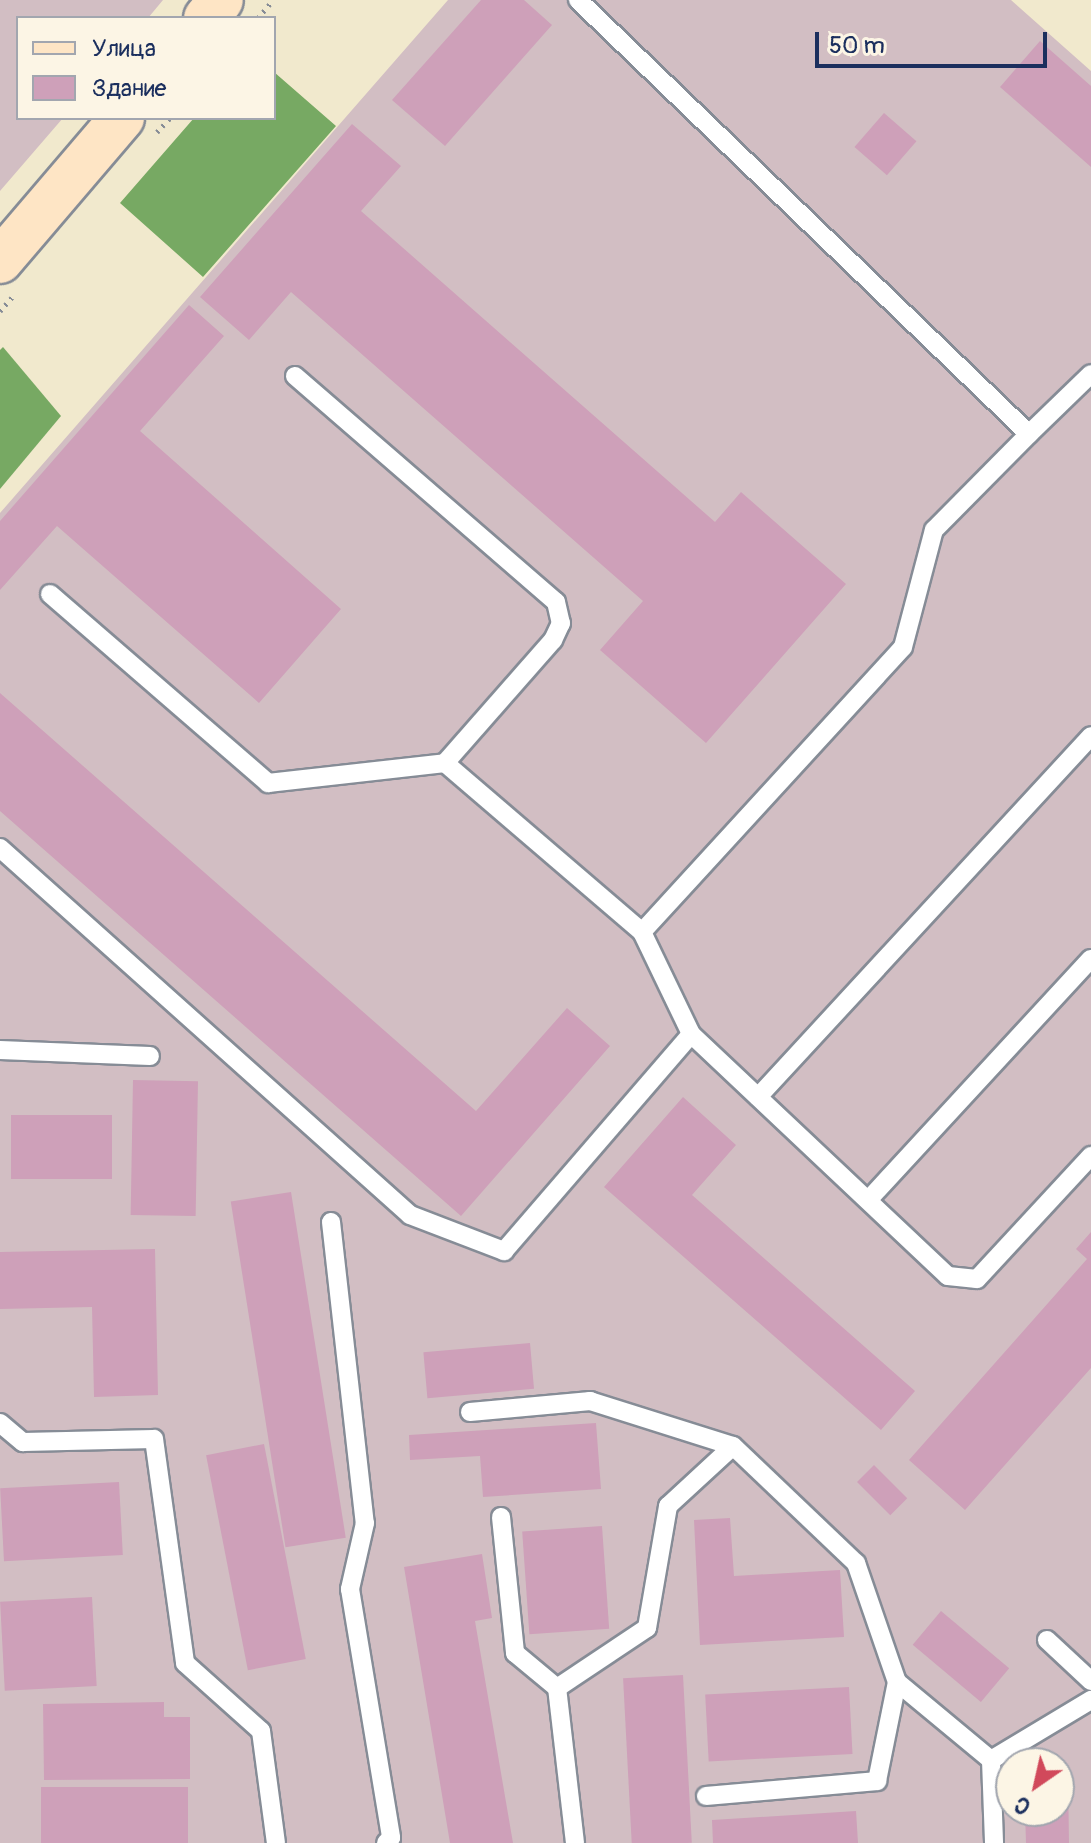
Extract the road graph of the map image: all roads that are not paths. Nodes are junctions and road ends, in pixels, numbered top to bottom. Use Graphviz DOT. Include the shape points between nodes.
graph roads {
  1 [pos="221,0"];
  2 [pos="578,0"];
  3 [pos="208,16"];
  4 [pos="120,120"];
  5 [pos="0,261"];
  6 [pos="1091,374"];
  7 [pos="295,376"];
  8 [pos="1029,434"];
  9 [pos="50,594"];
  10 [pos="1091,736"];
  11 [pos="445,763"];
  12 [pos="0,848"];
  13 [pos="642,932"];
  14 [pos="1091,959"];
  15 [pos="691,1034"];
  16 [pos="0,1050"];
  17 [pos="150,1056"];
  18 [pos="758,1097"];
  19 [pos="1091,1156"];
  20 [pos="871,1197"];
  21 [pos="331,1222"];
  22 [pos="470,1412"];
  23 [pos="0,1423"];
  24 [pos="733,1446"];
  25 [pos="501,1517"];
  26 [pos="1047,1640"];
  27 [pos="1091,1681"];
  28 [pos="897,1682"];
  29 [pos="557,1688"];
  30 [pos="1091,1700"];
  31 [pos="991,1760"];
  32 [pos="706,1796"];
  33 [pos="276,1843"];
  34 [pos="386,1843"];
  35 [pos="575,1843"];
  36 [pos="994,1843"];
  1 -- 3 [label="main road"];
  2 -- 8 [label="lane"];
  4 -- 5 [label="main road"];
  6 -- 8 [label="lane"];
  7 -- 11 [label="lane" via="556,602 561,623 553,640"];
  8 -- 13 [label="lane" via="934,530 903,647"];
  9 -- 11 [label="lane" via="268,783"];
  10 -- 18 [label="lane"];
  11 -- 13 [label="lane"];
  12 -- 15 [label="lane" via="410,1215 504,1251"];
  13 -- 15 [label="lane"];
  14 -- 20 [label="lane"];
  15 -- 18 [label="lane"];
  16 -- 17 [label="lane"];
  18 -- 20 [label="lane"];
  19 -- 20 [label="lane" via="977,1279 962,1283"];
  21 -- 34 [label="lane" via="365,1523 350,1589 391,1838"];
  22 -- 24 [label="lane" via="590,1401"];
  23 -- 33 [label="lane" via="23,1442 154,1439 185,1663 261,1731"];
  24 -- 28 [label="lane" via="856,1563"];
  24 -- 29 [label="lane" via="668,1506 647,1628"];
  25 -- 29 [label="lane" via="515,1653"];
  26 -- 27 [label="lane"];
  28 -- 31 [label="lane"];
  28 -- 32 [label="lane" via="877,1781"];
  29 -- 35 [label="lane"];
  30 -- 31 [label="lane"];
  31 -- 36 [label="lane"];
}
